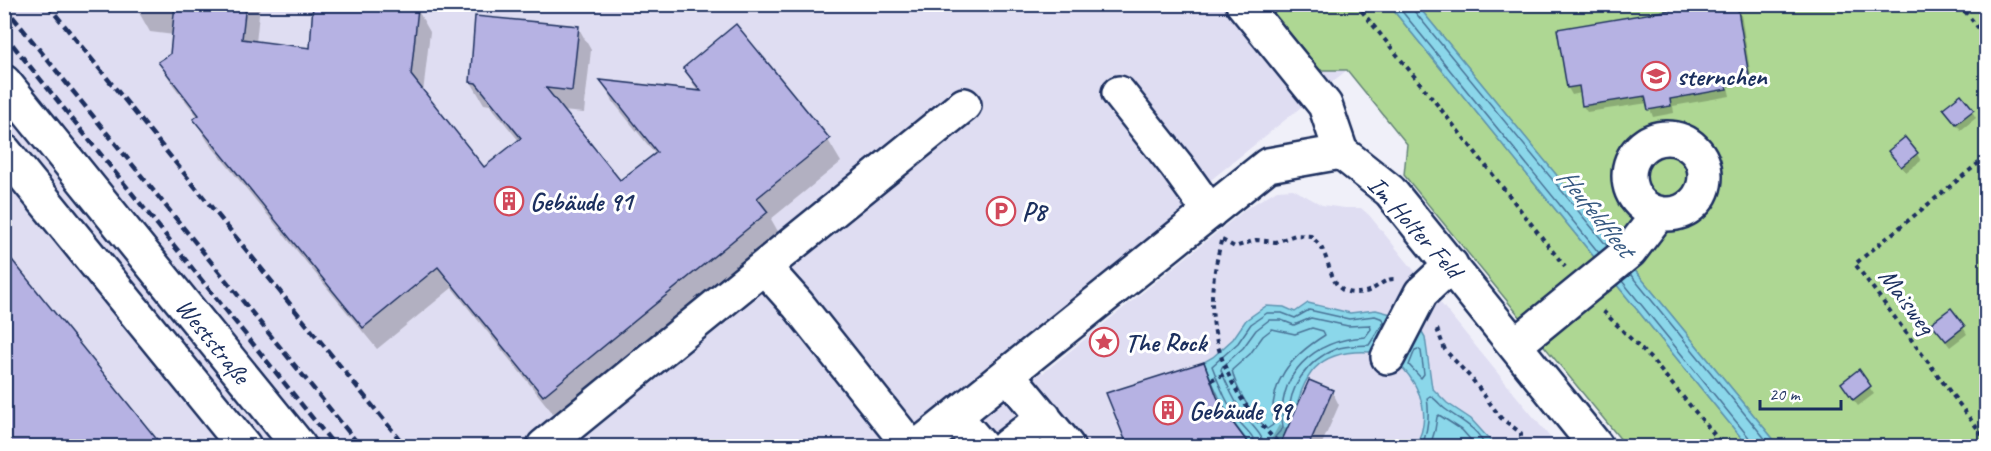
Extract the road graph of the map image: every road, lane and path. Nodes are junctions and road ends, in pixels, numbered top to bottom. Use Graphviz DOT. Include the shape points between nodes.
graph roads {
  1 [pos="1243,4"];
  2 [pos="1356,4"];
  3 [pos="1959,4"];
  4 [pos="1986,37"];
  5 [pos="4,82"];
  6 [pos="1119,93"];
  7 [pos="964,105"];
  8 [pos="4,151"];
  9 [pos="1341,152"];
  10 [pos="1986,157"];
  11 [pos="1659,213"];
  12 [pos="1215,226"];
  13 [pos="126,235"];
  14 [pos="1554,253"];
  15 [pos="93,260"];
  16 [pos="1451,265"];
  17 [pos="764,267"];
  18 [pos="1421,293"];
  19 [pos="1515,345"];
  20 [pos="1388,357"];
  21 [pos="1652,360"];
  22 [pos="1227,373"];
  23 [pos="1008,375"];
  24 [pos="1211,380"];
  25 [pos="957,417"];
  26 [pos="1044,417"];
  27 [pos="1986,440"];
  28 [pos="244,447"];
  29 [pos="298,447"];
  30 [pos="544,447"];
  31 [pos="910,447"];
  32 [pos="918,447"];
  33 [pos="981,447"];
  34 [pos="1007,447"];
  35 [pos="1067,447"];
  36 [pos="1282,447"];
  37 [pos="1521,447"];
  38 [pos="1596,447"];
  39 [pos="1724,447"];
  1 -- 9 [label="street" via="1325,105"];
  2 -- 14 [label="path"];
  3 -- 4 [label="path"];
  5 -- 13 [label="street, Weststraße"];
  6 -- 12 [label="street" via="1176,165"];
  7 -- 17 [label="street"];
  8 -- 15 [label="street, Weststraße"];
  9 -- 12 [label="street" via="1269,165"];
  9 -- 16 [label="street, Im Holter Feld" via="1390,191"];
  10 -- 27 [label="path, Maisweg" via="1855,264"];
  11 -- 19 [label="street" via="1630,250"];
  12 -- 18 [label="path" via="1235,247 1256,240 1276,242 1295,235 1311,236 1323,249 1334,283 1346,292 1367,292 1390,279 1406,279"];
  12 -- 22 [label="path" via="1213,317"];
  12 -- 23 [label="street" via="1045,344"];
  13 -- 15 [label="street"];
  13 -- 29 [label="street, Weststraße"];
  15 -- 28 [label="street, Weststraße"];
  16 -- 18 [label="street"];
  16 -- 19 [label="street, Im Holter Feld"];
  17 -- 30 [label="street"];
  17 -- 31 [label="street" via="798,304"];
  18 -- 20 [label="street"];
  18 -- 37 [label="path" via="1445,350 1501,417 1521,433"];
  19 -- 38 [label="street, Im Holter Feld"];
  21 -- 39 [label="path"];
  22 -- 24 [label="path"];
  22 -- 36 [label="path" via="1250,412"];
  23 -- 25 [label="street"];
  23 -- 26 [label="street"];
  25 -- 32 [label="street"];
  25 -- 33 [label="street"];
  26 -- 34 [label="street"];
  26 -- 35 [label="street"];
}
